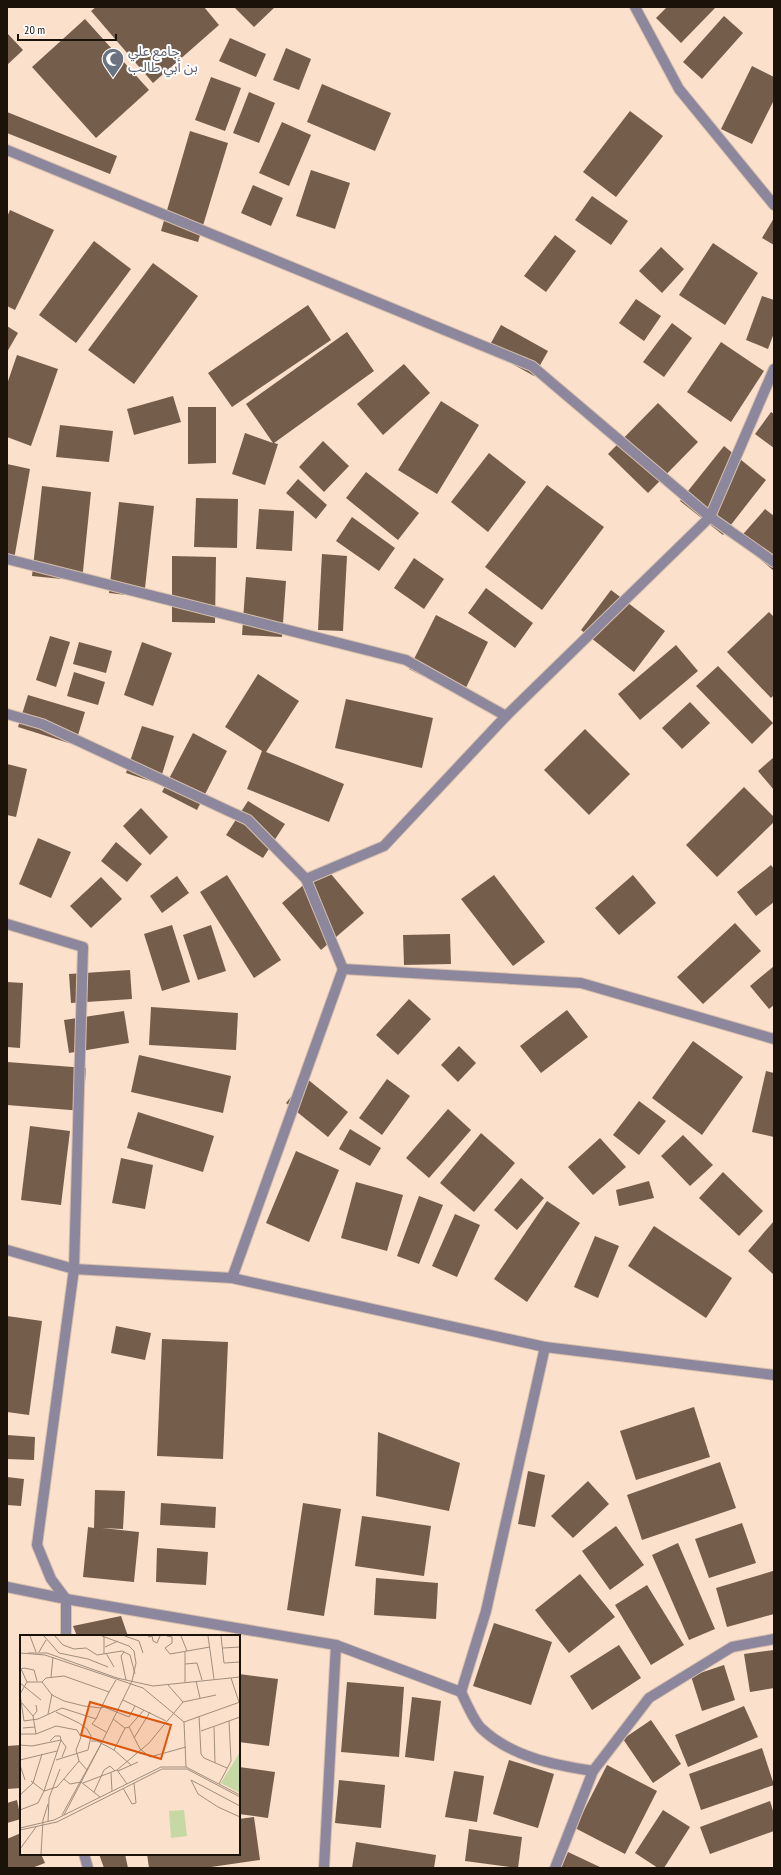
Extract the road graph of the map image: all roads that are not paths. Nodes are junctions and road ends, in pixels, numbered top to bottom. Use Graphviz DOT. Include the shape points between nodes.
graph roads {
  1 [pos="635,7"];
  2 [pos="7,150"];
  3 [pos="774,206"];
  4 [pos="774,369"];
  5 [pos="710,517"];
  6 [pos="7,558"];
  7 [pos="774,562"];
  8 [pos="7,714"];
  9 [pos="506,716"];
  10 [pos="306,879"];
  11 [pos="7,924"];
  12 [pos="343,969"];
  13 [pos="774,1039"];
  14 [pos="7,1250"];
  15 [pos="74,1269"];
  16 [pos="232,1278"];
  17 [pos="545,1347"];
  18 [pos="774,1375"];
  19 [pos="7,1587"];
  20 [pos="66,1599"];
  21 [pos="66,1635"];
  22 [pos="774,1639"];
  23 [pos="336,1645"];
  24 [pos="461,1692"];
  25 [pos="593,1771"];
  26 [pos="84,1855"];
  27 [pos="88,1868"];
  28 [pos="324,1868"];
  29 [pos="555,1868"];
  1 -- 3 [label="street" via="679,89"];
  2 -- 5 [label="street" via="532,366"];
  4 -- 5 [label="street"];
  5 -- 7 [label="street"];
  5 -- 9 [label="street"];
  6 -- 9 [label="street" via="406,660"];
  8 -- 10 [label="street" via="42,724 248,820"];
  9 -- 10 [label="street" via="384,846"];
  10 -- 12 [label="street"];
  11 -- 15 [label="street" via="83,947"];
  12 -- 13 [label="street" via="581,983"];
  12 -- 16 [label="street"];
  14 -- 15 [label="street"];
  15 -- 16 [label="street"];
  15 -- 20 [label="street" via="37,1545 51,1579"];
  16 -- 17 [label="street"];
  17 -- 18 [label="street"];
  17 -- 24 [label="street" via="486,1611"];
  19 -- 20 [label="street"];
  20 -- 21 [label="street"];
  20 -- 23 [label="street"];
  22 -- 25 [label="street" via="732,1647 649,1698"];
  23 -- 24 [label="street"];
  23 -- 28 [label="street"];
  24 -- 25 [label="street" via="481,1728 516,1752 563,1766"];
  25 -- 29 [label="street"];
  26 -- 27 [label="street"];
}
